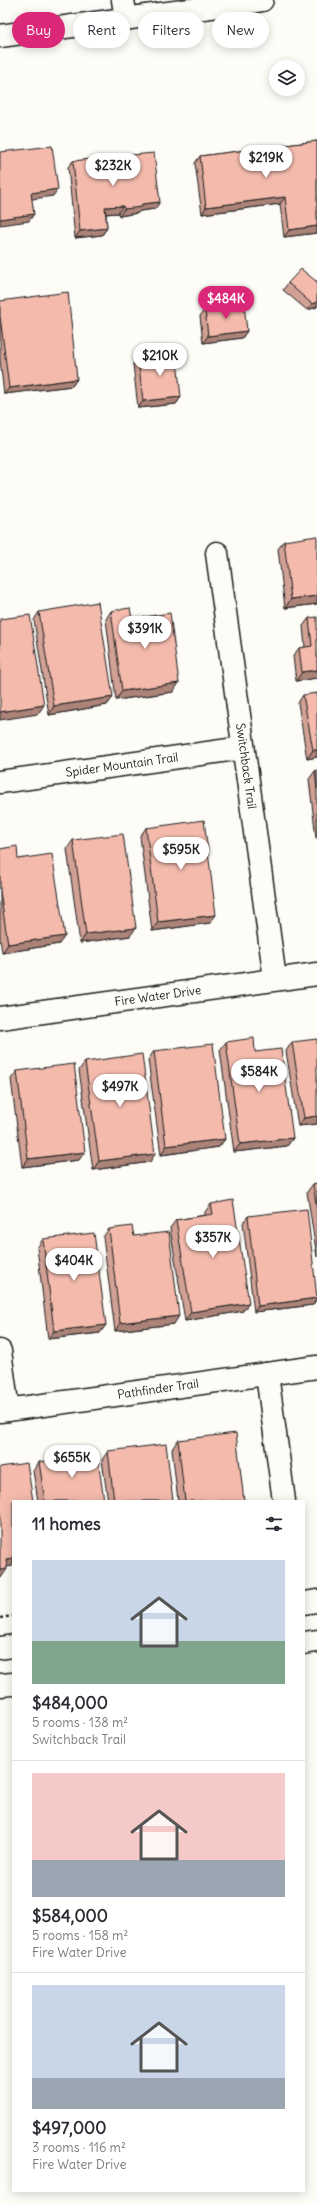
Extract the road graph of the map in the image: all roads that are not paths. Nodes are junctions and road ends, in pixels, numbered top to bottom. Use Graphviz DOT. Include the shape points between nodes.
graph roads {
  1 [pos="262,0"];
  2 [pos="125,9"];
  3 [pos="0,36"];
  4 [pos="217,553"];
  5 [pos="243,748"];
  6 [pos="0,782"];
  7 [pos="317,974"];
  8 [pos="275,979"];
  9 [pos="0,1018"];
  10 [pos="0,1351"];
  11 [pos="317,1367"];
  12 [pos="267,1374"];
  13 [pos="4,1410"];
  14 [pos="284,1500"];
  15 [pos="317,1601"];
  16 [pos="305,1603"];
  17 [pos="317,1641"];
  18 [pos="305,1643"];
  19 [pos="12,1646"];
  20 [pos="0,1648"];
  21 [pos="12,1684"];
  22 [pos="0,1685"];
  1 -- 2 [label="street"];
  2 -- 3 [label="street"];
  4 -- 5 [label="street, Switchback Trail"];
  5 -- 6 [label="street, Spider Mountain Trail"];
  5 -- 8 [label="street, Switchback Trail"];
  7 -- 8 [label="street, Fire Water Drive"];
  8 -- 9 [label="street, Fire Water Drive"];
  10 -- 13 [label="street"];
  11 -- 12 [label="street, Pathfinder Trail"];
  12 -- 13 [label="street, Pathfinder Trail"];
  12 -- 14 [label="street"];
  15 -- 16 [label="street"];
  17 -- 18 [label="street"];
  19 -- 20 [label="street"];
  21 -- 22 [label="street"];
}
